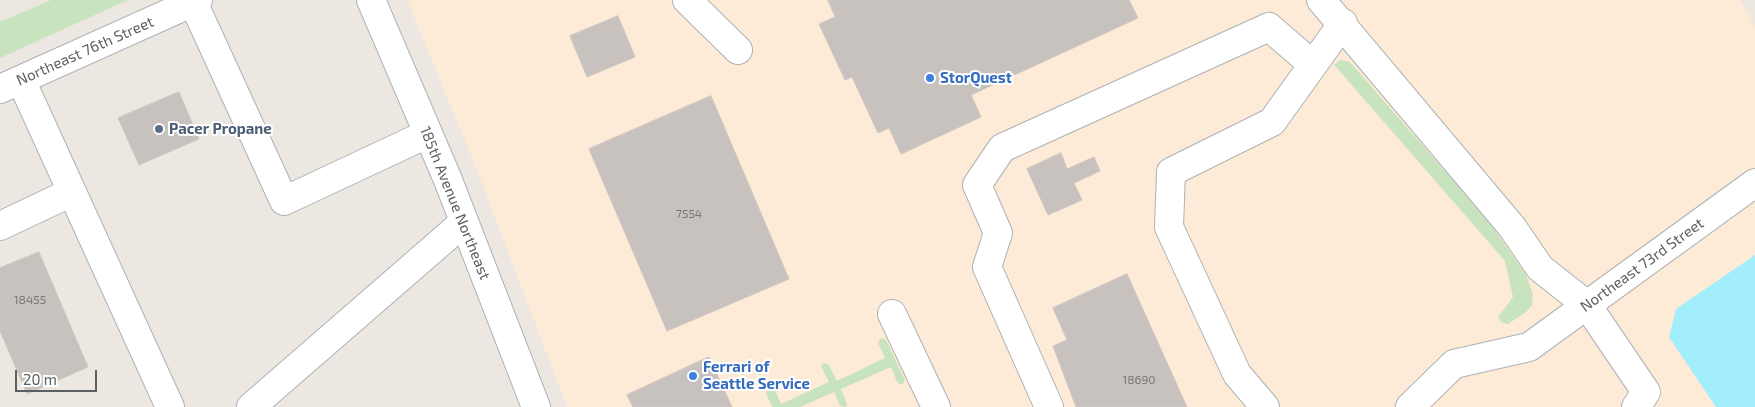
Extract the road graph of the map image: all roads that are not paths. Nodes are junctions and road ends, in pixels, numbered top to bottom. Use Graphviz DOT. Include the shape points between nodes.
graph roads {
  1 [pos="371,0"];
  2 [pos="687,0"];
  3 [pos="1321,0"];
  4 [pos="196,1"];
  5 [pos="1342,23"];
  6 [pos="738,50"];
  7 [pos="1313,65"];
  8 [pos="10,85"];
  9 [pos="427,134"];
  10 [pos="1755,183"];
  11 [pos="72,192"];
  12 [pos="464,222"];
  13 [pos="0,226"];
  14 [pos="1586,305"];
  15 [pos="892,314"];
  16 [pos="170,407"];
  17 [pos="251,407"];
  18 [pos="536,407"];
  19 [pos="936,407"];
  20 [pos="1049,407"];
  21 [pos="1265,407"];
  22 [pos="1410,407"];
  23 [pos="1636,407"];
  1 -- 9 [label="street, 185th Avenue Northeast"];
  2 -- 6 [label="street"];
  3 -- 5 [label="street"];
  4 -- 8 [label="street, Northeast 76th Street"];
  4 -- 9 [label="street" via="284,201"];
  5 -- 7 [label="street"];
  5 -- 14 [label="street" via="1362,51 1512,227 1540,268"];
  7 -- 20 [label="street" via="1269,27 1002,148 977,185 998,232 987,266"];
  7 -- 21 [label="street" via="1272,122 1171,172 1169,227 1237,374"];
  8 -- 11 [label="street"];
  9 -- 12 [label="street, 185th Avenue Northeast"];
  10 -- 14 [label="street, Northeast 73rd Street"];
  11 -- 13 [label="street"];
  11 -- 16 [label="street"];
  12 -- 17 [label="street"];
  12 -- 18 [label="street, 185th Avenue Northeast"];
  14 -- 22 [label="street, Northeast 73rd Street" via="1530,347 1454,364"];
  14 -- 23 [label="street" via="1646,392"];
  15 -- 19 [label="street"];
}
